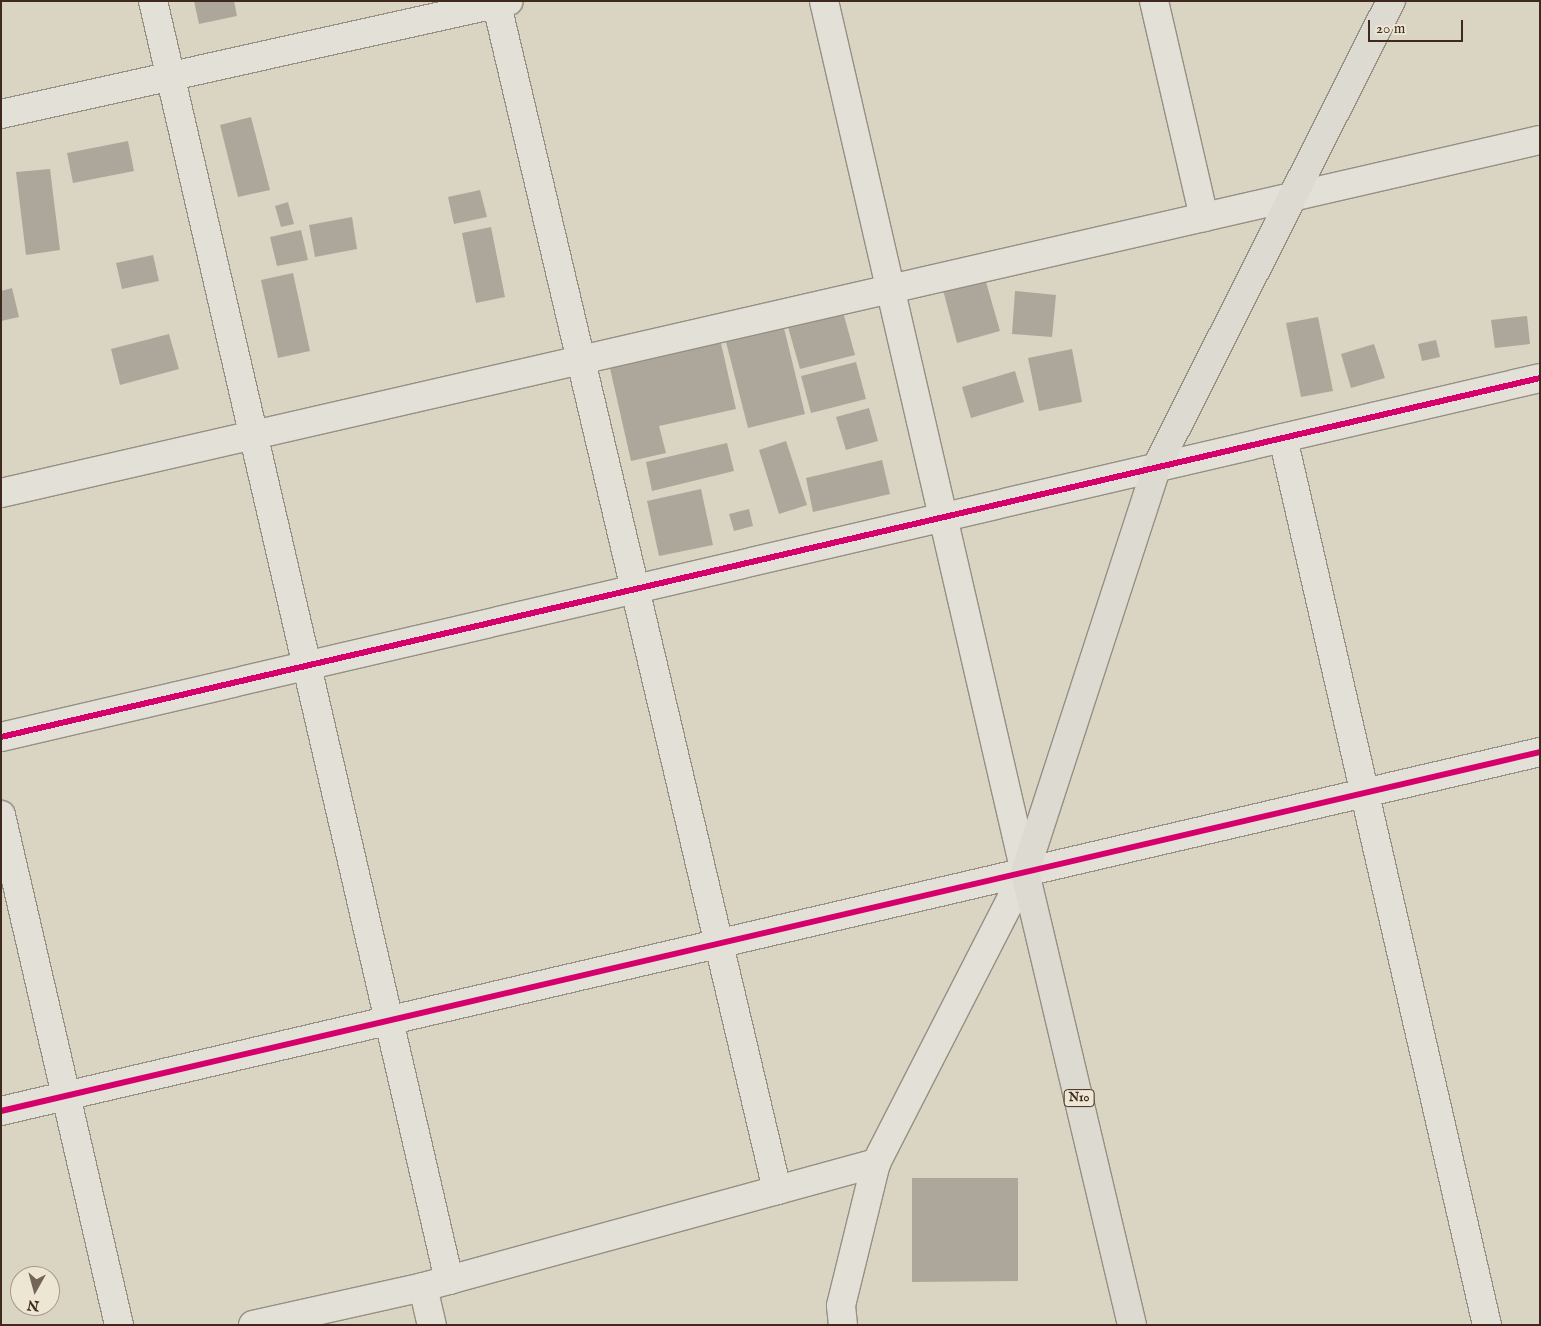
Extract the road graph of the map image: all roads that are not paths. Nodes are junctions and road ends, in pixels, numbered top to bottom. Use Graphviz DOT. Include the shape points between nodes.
graph roads {
  1 [pos="153,1"];
  2 [pos="824,1"];
  3 [pos="1154,1"];
  4 [pos="1391,1"];
  5 [pos="501,2"];
  6 [pos="170,77"];
  7 [pos="1,114"];
  8 [pos="1540,140"];
  9 [pos="1292,197"];
  10 [pos="1204,217"];
  11 [pos="890,289"];
  12 [pos="581,360"];
  13 [pos="1540,378"];
  14 [pos="253,435"];
  15 [pos="1283,438"];
  16 [pos="1156,468"];
  17 [pos="1,493"];
  18 [pos="944,518"];
  19 [pos="636,589"];
  20 [pos="306,666"];
  21 [pos="1,737"];
  22 [pos="1540,752"];
  23 [pos="1364,793"];
  24 [pos="1,815"];
  25 [pos="1025,872"];
  26 [pos="719,943"];
  27 [pos="388,1020"];
  28 [pos="66,1096"];
  29 [pos="1,1110"];
  30 [pos="876,1163"];
  31 [pos="777,1190"];
  32 [pos="449,1280"];
  33 [pos="423,1287"];
  34 [pos="119,1325"];
  35 [pos="253,1325"];
  36 [pos="432,1325"];
  37 [pos="843,1325"];
  38 [pos="1132,1325"];
  39 [pos="1487,1325"];
  1 -- 6 [label="street"];
  2 -- 11 [label="street"];
  3 -- 10 [label="street"];
  4 -- 9 [label="main road"];
  5 -- 6 [label="street"];
  5 -- 12 [label="street"];
  6 -- 7 [label="street"];
  6 -- 14 [label="street"];
  8 -- 9 [label="street"];
  9 -- 10 [label="street"];
  9 -- 16 [label="main road"];
  10 -- 11 [label="street"];
  11 -- 12 [label="street"];
  11 -- 18 [label="street"];
  12 -- 14 [label="street"];
  12 -- 19 [label="street"];
  13 -- 15 [label="street"];
  14 -- 17 [label="street"];
  14 -- 20 [label="street"];
  15 -- 16 [label="street"];
  15 -- 23 [label="street"];
  16 -- 18 [label="street"];
  16 -- 25 [label="main road"];
  18 -- 19 [label="street"];
  18 -- 25 [label="street"];
  19 -- 20 [label="street"];
  19 -- 26 [label="street"];
  20 -- 21 [label="street"];
  20 -- 27 [label="street"];
  22 -- 23 [label="street"];
  23 -- 25 [label="street"];
  23 -- 39 [label="street"];
  24 -- 28 [label="street"];
  25 -- 26 [label="street"];
  25 -- 30 [label="street"];
  25 -- 38 [label="main road, N10"];
  26 -- 27 [label="street"];
  26 -- 31 [label="street"];
  27 -- 28 [label="street"];
  27 -- 32 [label="street"];
  28 -- 29 [label="street"];
  28 -- 34 [label="street"];
  30 -- 31 [label="street"];
  30 -- 37 [label="street" via="841,1306"];
  31 -- 32 [label="street"];
  32 -- 33 [label="street"];
  33 -- 35 [label="street"];
  33 -- 36 [label="street"];
}
